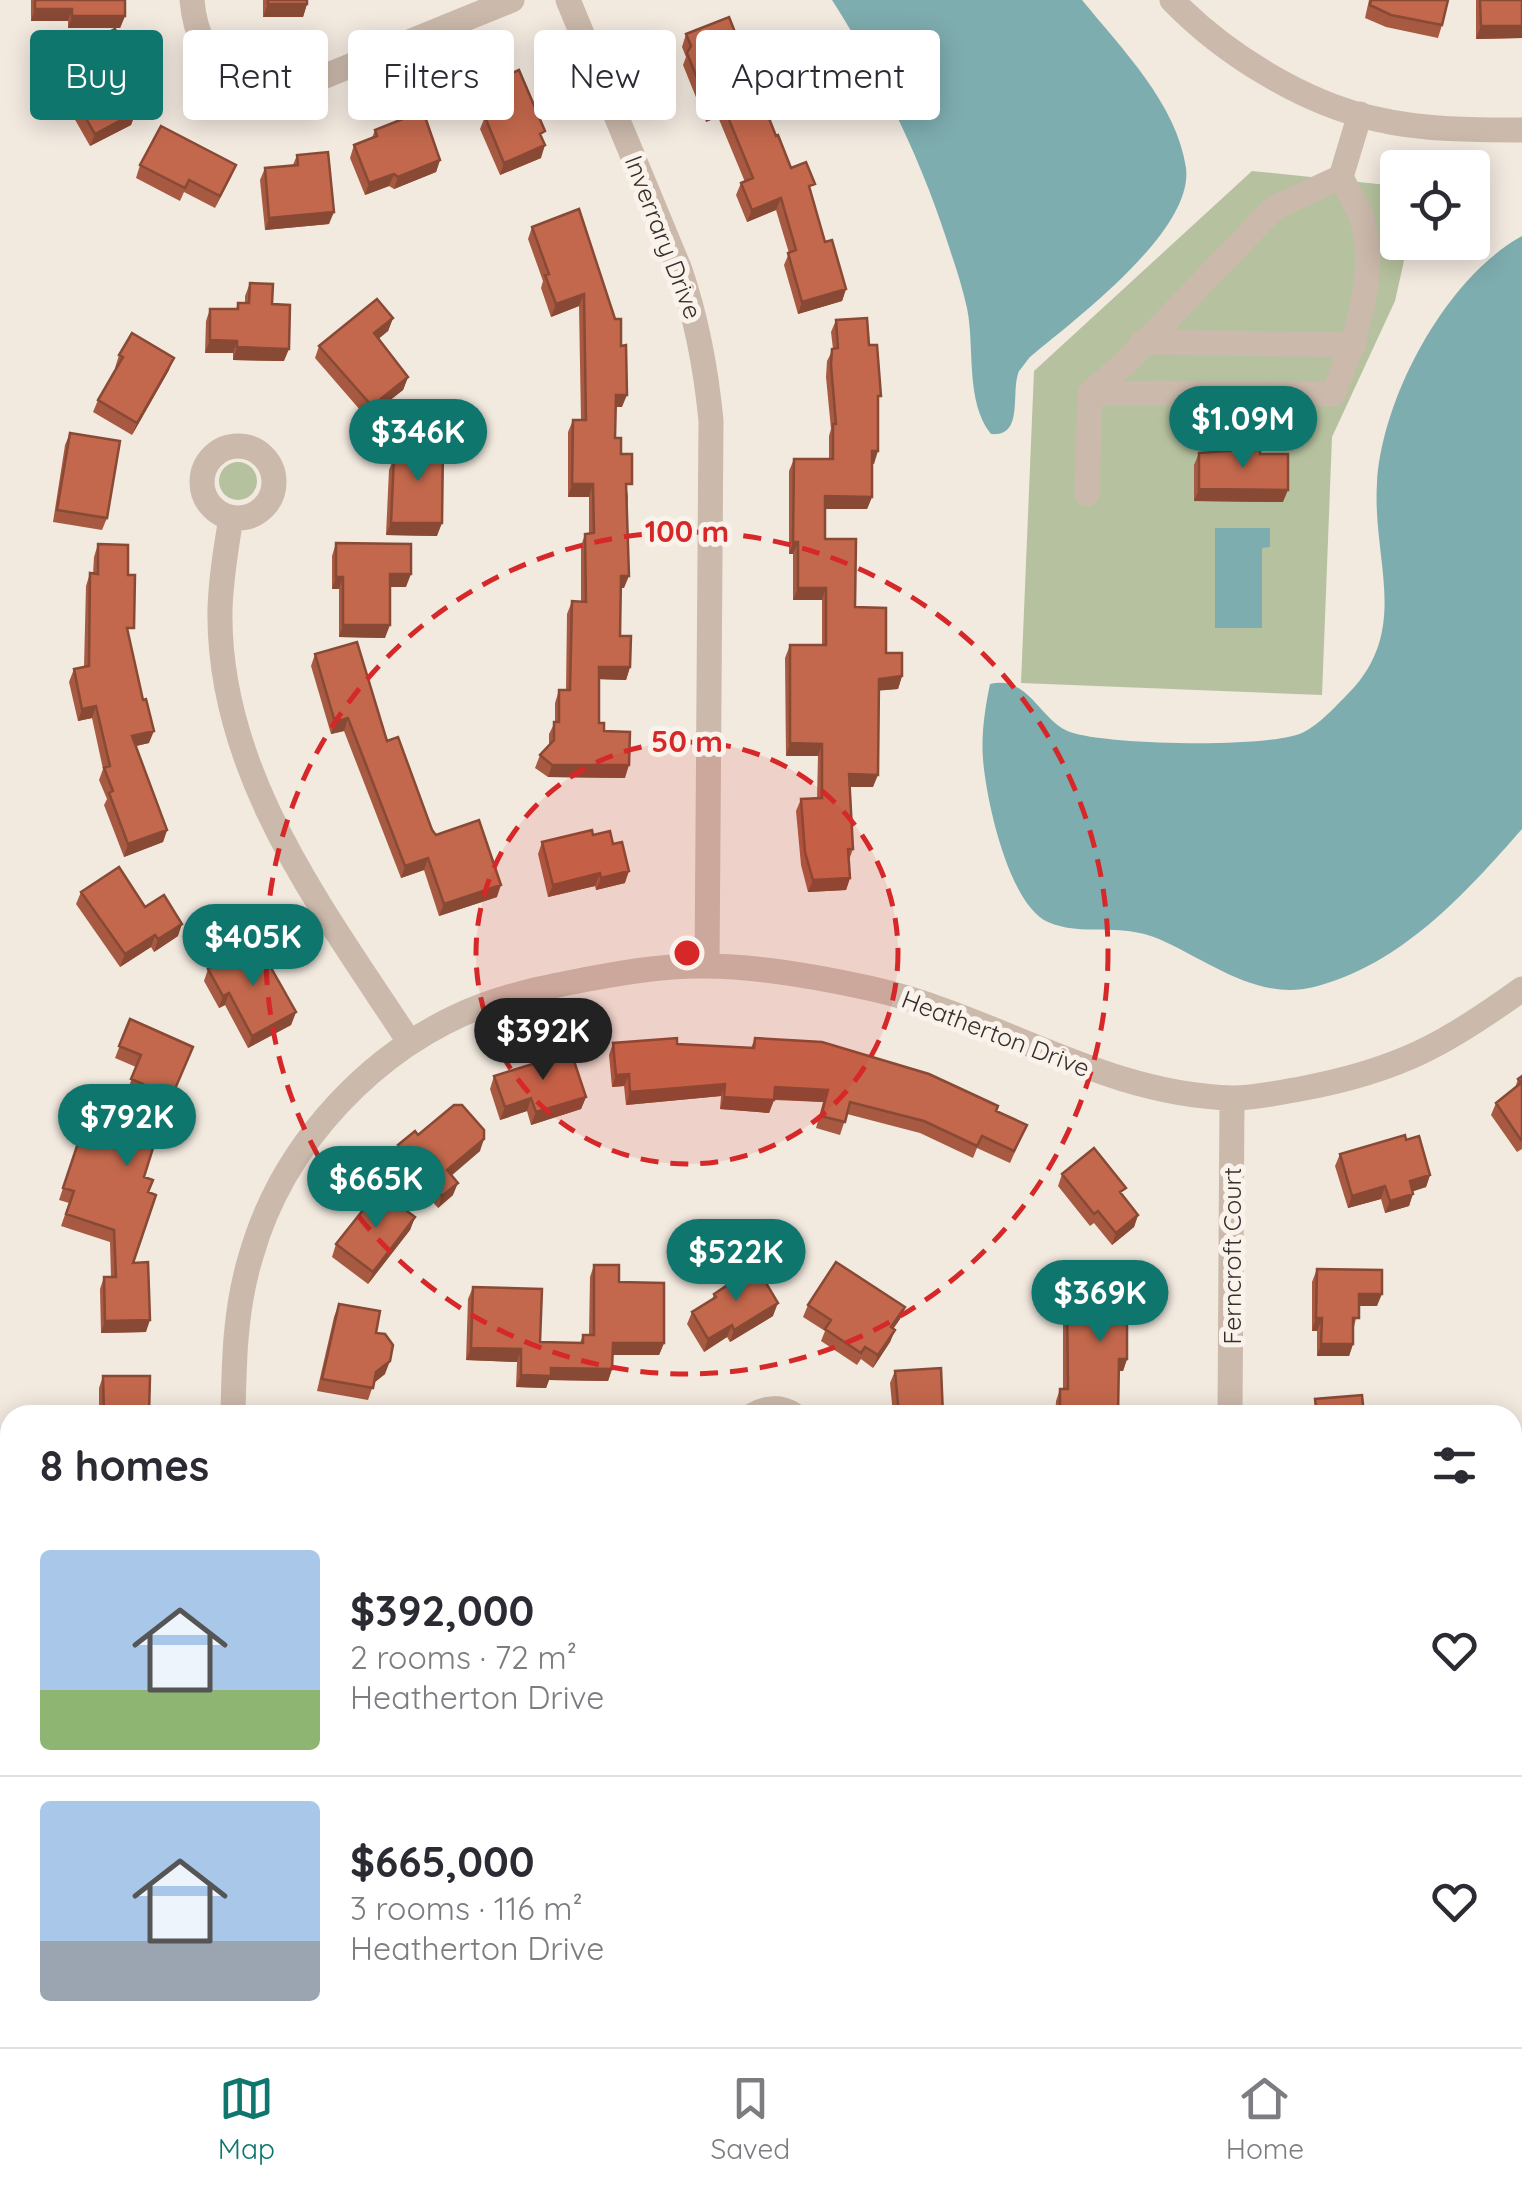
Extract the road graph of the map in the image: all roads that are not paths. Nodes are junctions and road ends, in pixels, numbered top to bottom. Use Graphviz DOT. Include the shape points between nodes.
graph roads {
  1 [pos="192,0"];
  2 [pos="512,0"];
  3 [pos="568,0"];
  4 [pos="1172,0"];
  5 [pos="1360,114"];
  6 [pos="1522,130"];
  7 [pos="1340,177"];
  8 [pos="1142,342"];
  9 [pos="1354,345"];
  10 [pos="1090,393"];
  11 [pos="1088,494"];
  12 [pos="231,518"];
  13 [pos="708,966"];
  14 [pos="1522,989"];
  15 [pos="410,1043"];
  16 [pos="1232,1098"];
  17 [pos="234,1405"];
  18 [pos="1230,1405"];
  1 -- 2 [label="street" via="199,38 214,61 235,77 290,88"];
  3 -- 13 [label="street, Inverrary Drive" via="680,270 706,369"];
  4 -- 5 [label="street" via="1200,28 1287,87"];
  5 -- 6 [label="street"];
  5 -- 7 [label="street"];
  7 -- 8 [label="street" via="1274,208"];
  7 -- 9 [label="street" via="1362,218 1368,254"];
  8 -- 9 [label="street"];
  8 -- 10 [label="street"];
  9 -- 10 [label="street" via="1333,394"];
  10 -- 11 [label="street"];
  12 -- 15 [label="street" via="220,612 236,727 299,874"];
  13 -- 15 [label="street, Heatherton Drive" via="650,968 543,987 484,1006"];
  13 -- 16 [label="street, Heatherton Drive" via="898,995 1115,1078"];
  14 -- 16 [label="street, Heatherton Drive" via="1419,1056 1356,1078"];
  15 -- 17 [label="street, Heatherton Drive" via="351,1090 308,1140 265,1216 238,1308"];
  16 -- 18 [label="street, Ferncroft Court"];
}
